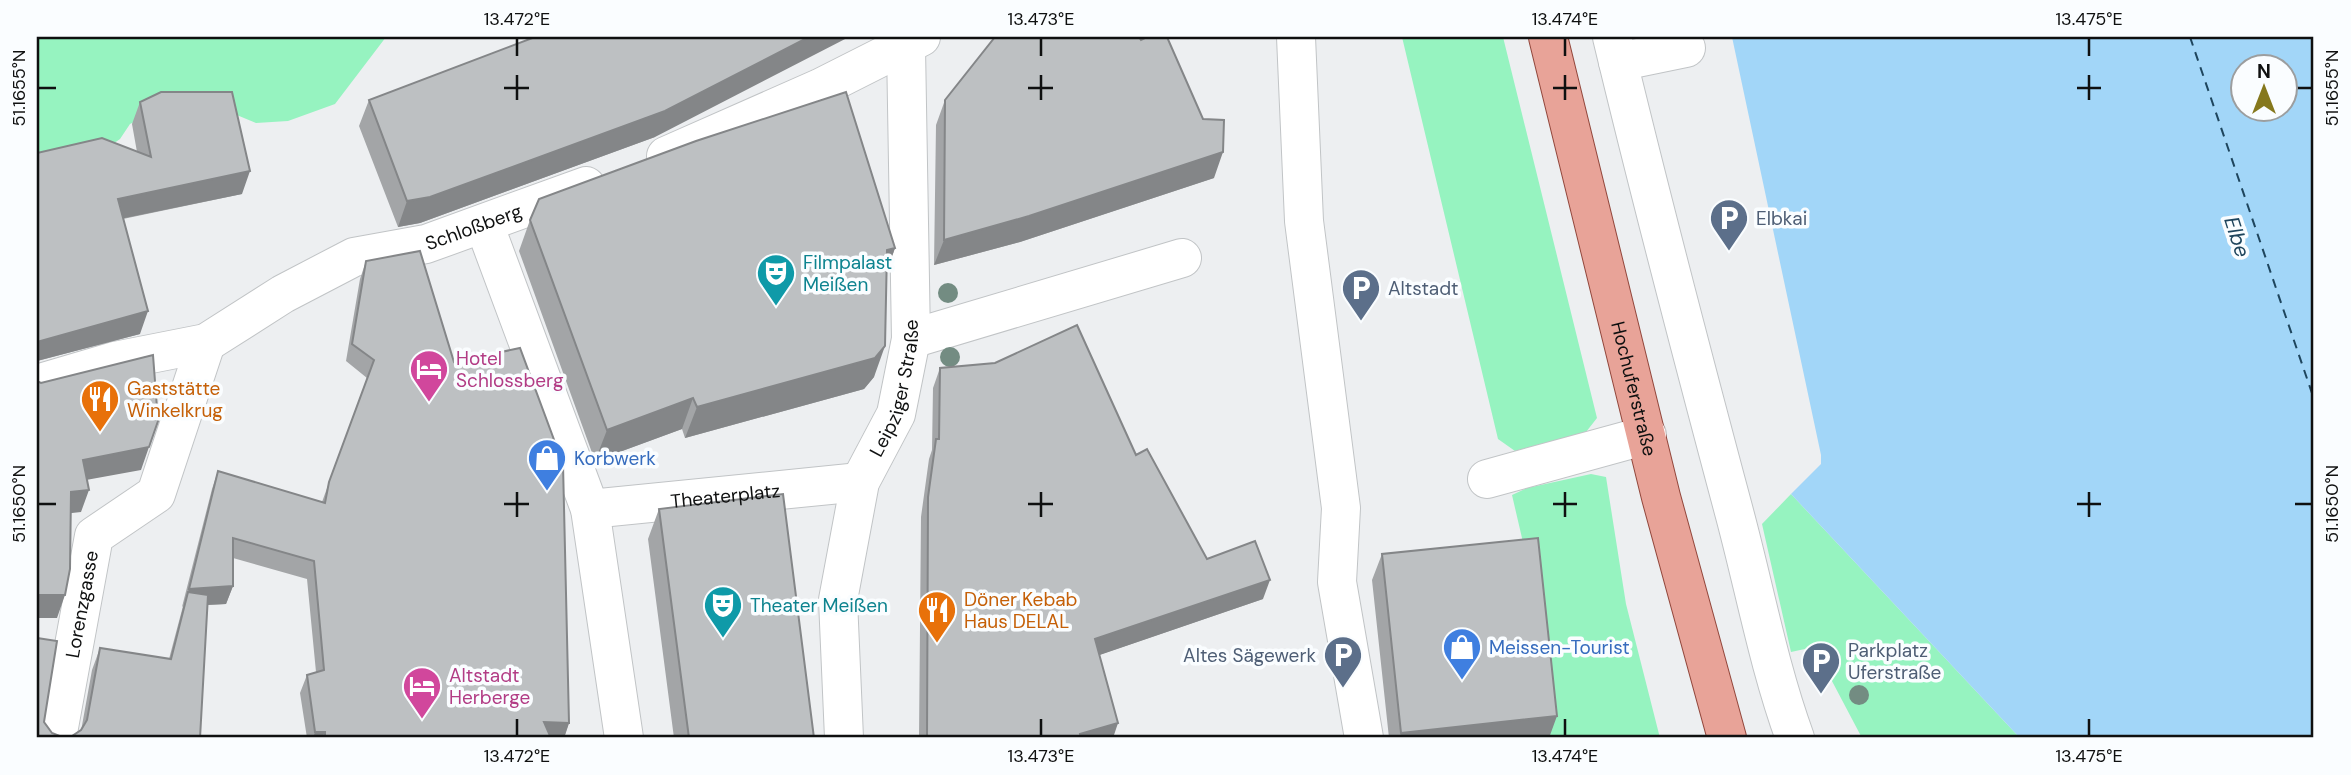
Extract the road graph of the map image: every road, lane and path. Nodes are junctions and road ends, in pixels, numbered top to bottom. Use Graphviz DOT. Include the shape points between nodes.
graph roads {
  1 [pos="1296,37"];
  2 [pos="1548,37"];
  3 [pos="913,42"];
  4 [pos="1686,48"];
  5 [pos="1615,49"];
  6 [pos="484,224"];
  7 [pos="1182,258"];
  8 [pos="911,339"];
  9 [pos="206,343"];
  10 [pos="37,384"];
  11 [pos="1647,435"];
  12 [pos="1487,480"];
  13 [pos="860,482"];
  14 [pos="590,509"];
  15 [pos="57,738"];
  16 [pos="624,738"];
  17 [pos="844,738"];
  18 [pos="1364,738"];
  19 [pos="1727,738"];
  20 [pos="1795,738"];
  1 -- 18 [label="street" via="1304,221 1341,508 1337,582"];
  2 -- 11 [label="main road, Hochuferstraße"];
  3 -- 6 [label="street, Schloßberg" via="820,89"];
  3 -- 8 [label="street, Leipziger Straße"];
  4 -- 5 [label="street"];
  5 -- 20 [label="street" via="1680,316"];
  6 -- 9 [label="street, Schloßberg" via="426,244 354,257 283,294"];
  6 -- 14 [label="street"];
  7 -- 8 [label="street"];
  8 -- 13 [label="street, Leipziger Straße" via="896,414"];
  9 -- 10 [label="street, Schloßberg" via="115,361"];
  9 -- 15 [label="street, Lorenzgasse" via="156,494 94,536"];
  11 -- 12 [label="street"];
  11 -- 19 [label="main road, Hochuferstraße"];
  13 -- 14 [label="street, Theaterplatz"];
  13 -- 17 [label="street, Leipziger Straße" via="838,600"];
  14 -- 16 [label="street"];
}
